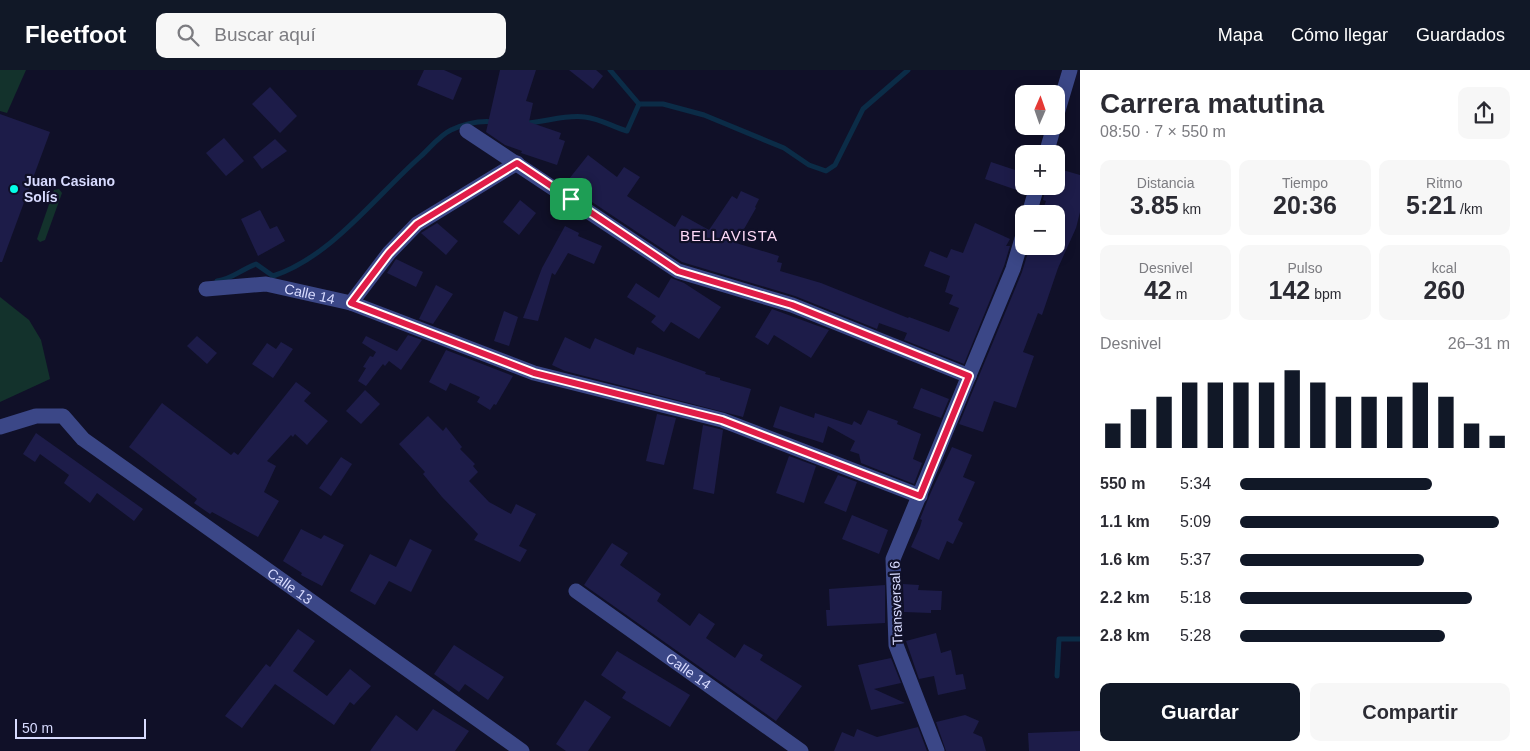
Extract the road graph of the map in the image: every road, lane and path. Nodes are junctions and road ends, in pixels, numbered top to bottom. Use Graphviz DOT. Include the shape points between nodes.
graph roads {
  1 [pos="1070,70"];
  2 [pos="1065,87"];
  3 [pos="467,131"];
  4 [pos="517,163"];
  5 [pos="1017,255"];
  6 [pos="206,290"];
  7 [pos="351,303"];
  8 [pos="969,376"];
  9 [pos="0,427"];
  10 [pos="920,496"];
  11 [pos="576,591"];
  12 [pos="522,751"];
  13 [pos="801,751"];
  14 [pos="937,751"];
  1 -- 2 [label="street"];
  3 -- 4 [label="street"];
  4 -- 7 [label="street" via="417,224 389,253"];
  4 -- 8 [label="street" via="678,271 792,305"];
  5 -- 8 [label="street, Transversal 6"];
  6 -- 7 [label="street, Calle 14" via="266,284"];
  7 -- 10 [label="street, Calle 14" via="534,373 722,420"];
  8 -- 10 [label="street, Transversal 6"];
  9 -- 12 [label="street, Calle 13" via="36,416 63,416 83,439"];
  10 -- 14 [label="street, Transversal 6" via="893,559 896,645"];
  11 -- 13 [label="street, Calle 14"];
}
